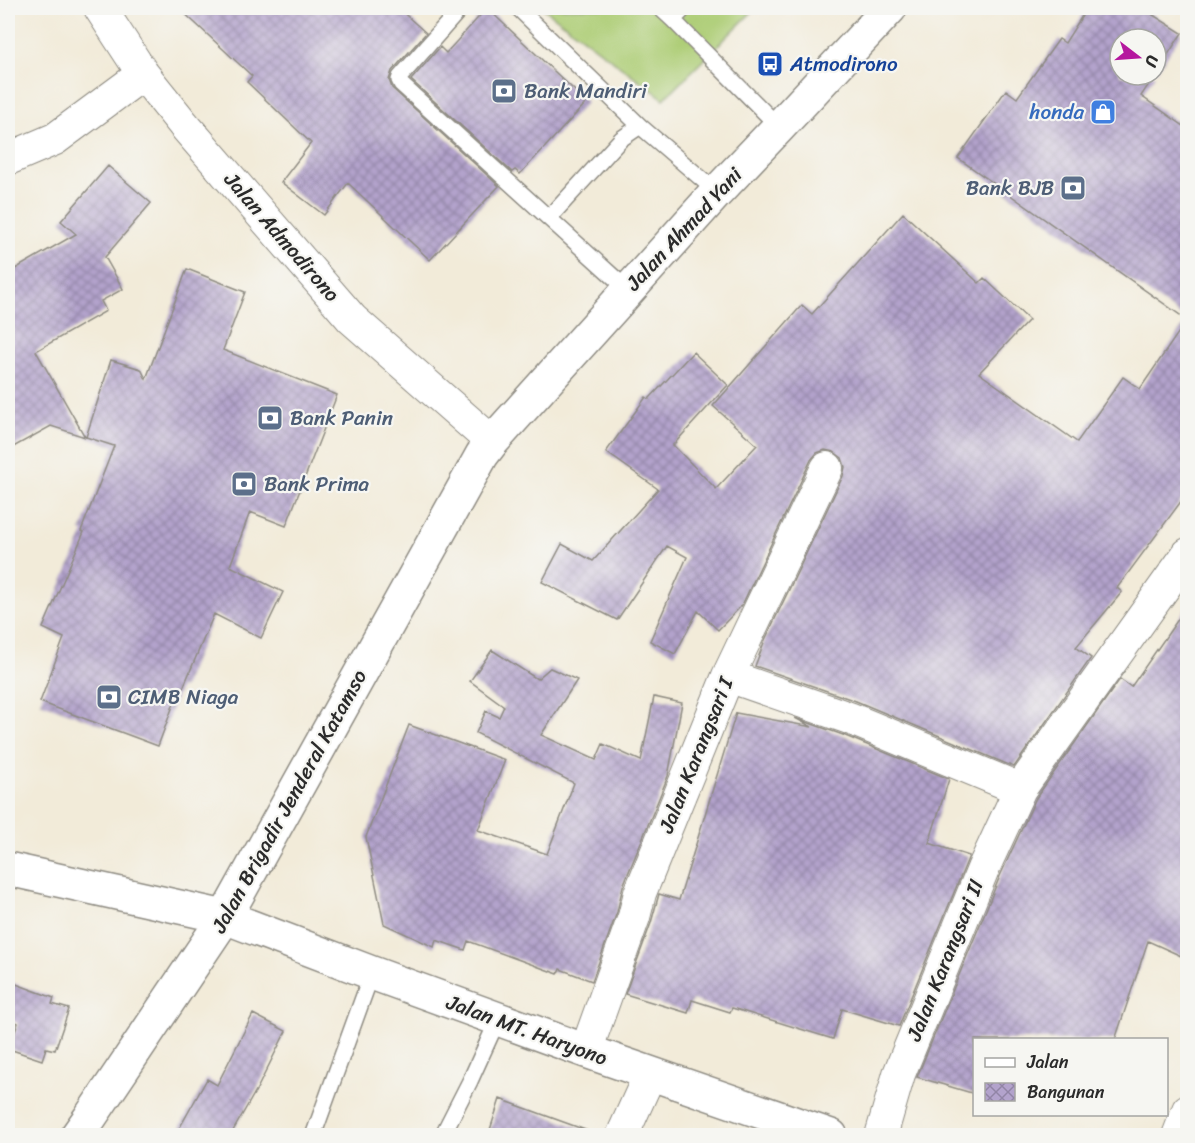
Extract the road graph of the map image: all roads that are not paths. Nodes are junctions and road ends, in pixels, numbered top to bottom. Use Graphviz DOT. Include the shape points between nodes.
graph roads {
  1 [pos="100,8"];
  2 [pos="460,8"];
  3 [pos="518,8"];
  4 [pos="660,8"];
  5 [pos="685,8"];
  6 [pos="890,8"];
  7 [pos="673,20"];
  8 [pos="143,74"];
  9 [pos="640,126"];
  10 [pos="780,128"];
  11 [pos="8,159"];
  12 [pos="717,192"];
  13 [pos="549,218"];
  14 [pos="628,290"];
  15 [pos="487,448"];
  16 [pos="828,468"];
  17 [pos="1188,554"];
  18 [pos="728,676"];
  19 [pos="1020,789"];
  20 [pos="8,869"];
  21 [pos="225,917"];
  22 [pos="372,973"];
  23 [pos="498,1019"];
  24 [pos="586,1051"];
  25 [pos="650,1074"];
  26 [pos="1188,1110"];
  27 [pos="77,1136"];
  28 [pos="313,1136"];
  29 [pos="442,1136"];
  30 [pos="622,1136"];
  31 [pos="831,1136"];
  32 [pos="881,1136"];
  33 [pos="1178,1136"];
  1 -- 8 [label="street, Jalan Admodirono"];
  2 -- 13 [label="lane" via="399,81"];
  3 -- 9 [label="lane"];
  4 -- 7 [label="lane"];
  5 -- 7 [label="lane"];
  6 -- 10 [label="main road, Jalan Ahmad Yani"];
  7 -- 10 [label="lane"];
  8 -- 11 [label="street" via="55,139"];
  8 -- 15 [label="street, Jalan Admodirono" via="352,319"];
  9 -- 12 [label="lane"];
  9 -- 13 [label="lane" via="621,139"];
  10 -- 12 [label="main road, Jalan Ahmad Yani"];
  12 -- 14 [label="main road, Jalan Ahmad Yani"];
  13 -- 14 [label="lane"];
  14 -- 15 [label="main road, Jalan Ahmad Yani"];
  15 -- 21 [label="main road, Jalan Brigadir Jenderal Katamso"];
  16 -- 18 [label="street, Jalan Karangsari I"];
  17 -- 19 [label="street, Jalan Karangsari II"];
  18 -- 19 [label="street" via="849,718"];
  18 -- 24 [label="street, Jalan Karangsari I" via="640,893"];
  19 -- 32 [label="street, Jalan Karangsari II" via="899,1074"];
  20 -- 21 [label="main road, Jalan MT. Haryono"];
  21 -- 22 [label="main road, Jalan MT. Haryono"];
  21 -- 27 [label="main road, Jalan Brigadir Jenderal Katamso"];
  22 -- 23 [label="main road, Jalan MT. Haryono"];
  22 -- 28 [label="lane"];
  23 -- 24 [label="main road, Jalan MT. Haryono"];
  23 -- 29 [label="lane"];
  24 -- 25 [label="main road, Jalan MT. Haryono"];
  25 -- 30 [label="street"];
  25 -- 31 [label="main road, Jalan MT. Haryono"];
  26 -- 33 [label="street"];
}
